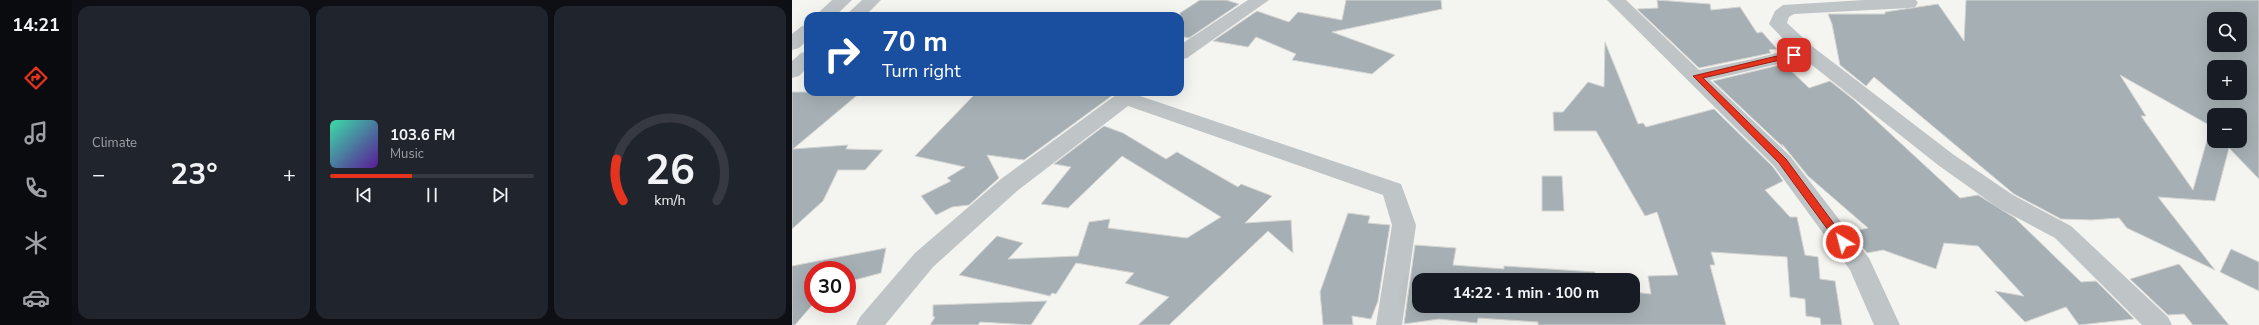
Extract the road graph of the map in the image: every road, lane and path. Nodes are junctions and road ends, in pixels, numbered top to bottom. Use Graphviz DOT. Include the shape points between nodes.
graph roads {
  1 [pos="843,0"];
  2 [pos="872,0"];
  3 [pos="1260,0"];
  4 [pos="1616,0"];
  5 [pos="1909,3"];
  6 [pos="829,12"];
  7 [pos="858,12"];
  8 [pos="804,34"];
  9 [pos="792,44"];
  10 [pos="1184,51"];
  11 [pos="1806,51"];
  12 [pos="804,62"];
  13 [pos="792,72"];
  14 [pos="1697,76"];
  15 [pos="1129,96"];
  16 [pos="1133,96"];
  17 [pos="868,325"];
  18 [pos="1389,325"];
  19 [pos="1887,325"];
  20 [pos="2159,325"];
  1 -- 6 [label="street"];
  2 -- 7 [label="street"];
  3 -- 10 [label="street"];
  4 -- 14 [label="street"];
  5 -- 11 [label="street" via="1788,10 1780,15 1778,24"];
  8 -- 9 [label="street"];
  11 -- 14 [label="street" via="1750,66"];
  11 -- 20 [label="street" via="1946,160 2005,201 2063,232"];
  12 -- 13 [label="street"];
  14 -- 19 [label="street" via="1782,161 1860,265"];
  15 -- 17 [label="street" via="1009,185 924,260"];
  16 -- 18 [label="street" via="1393,190 1404,225"];
}
